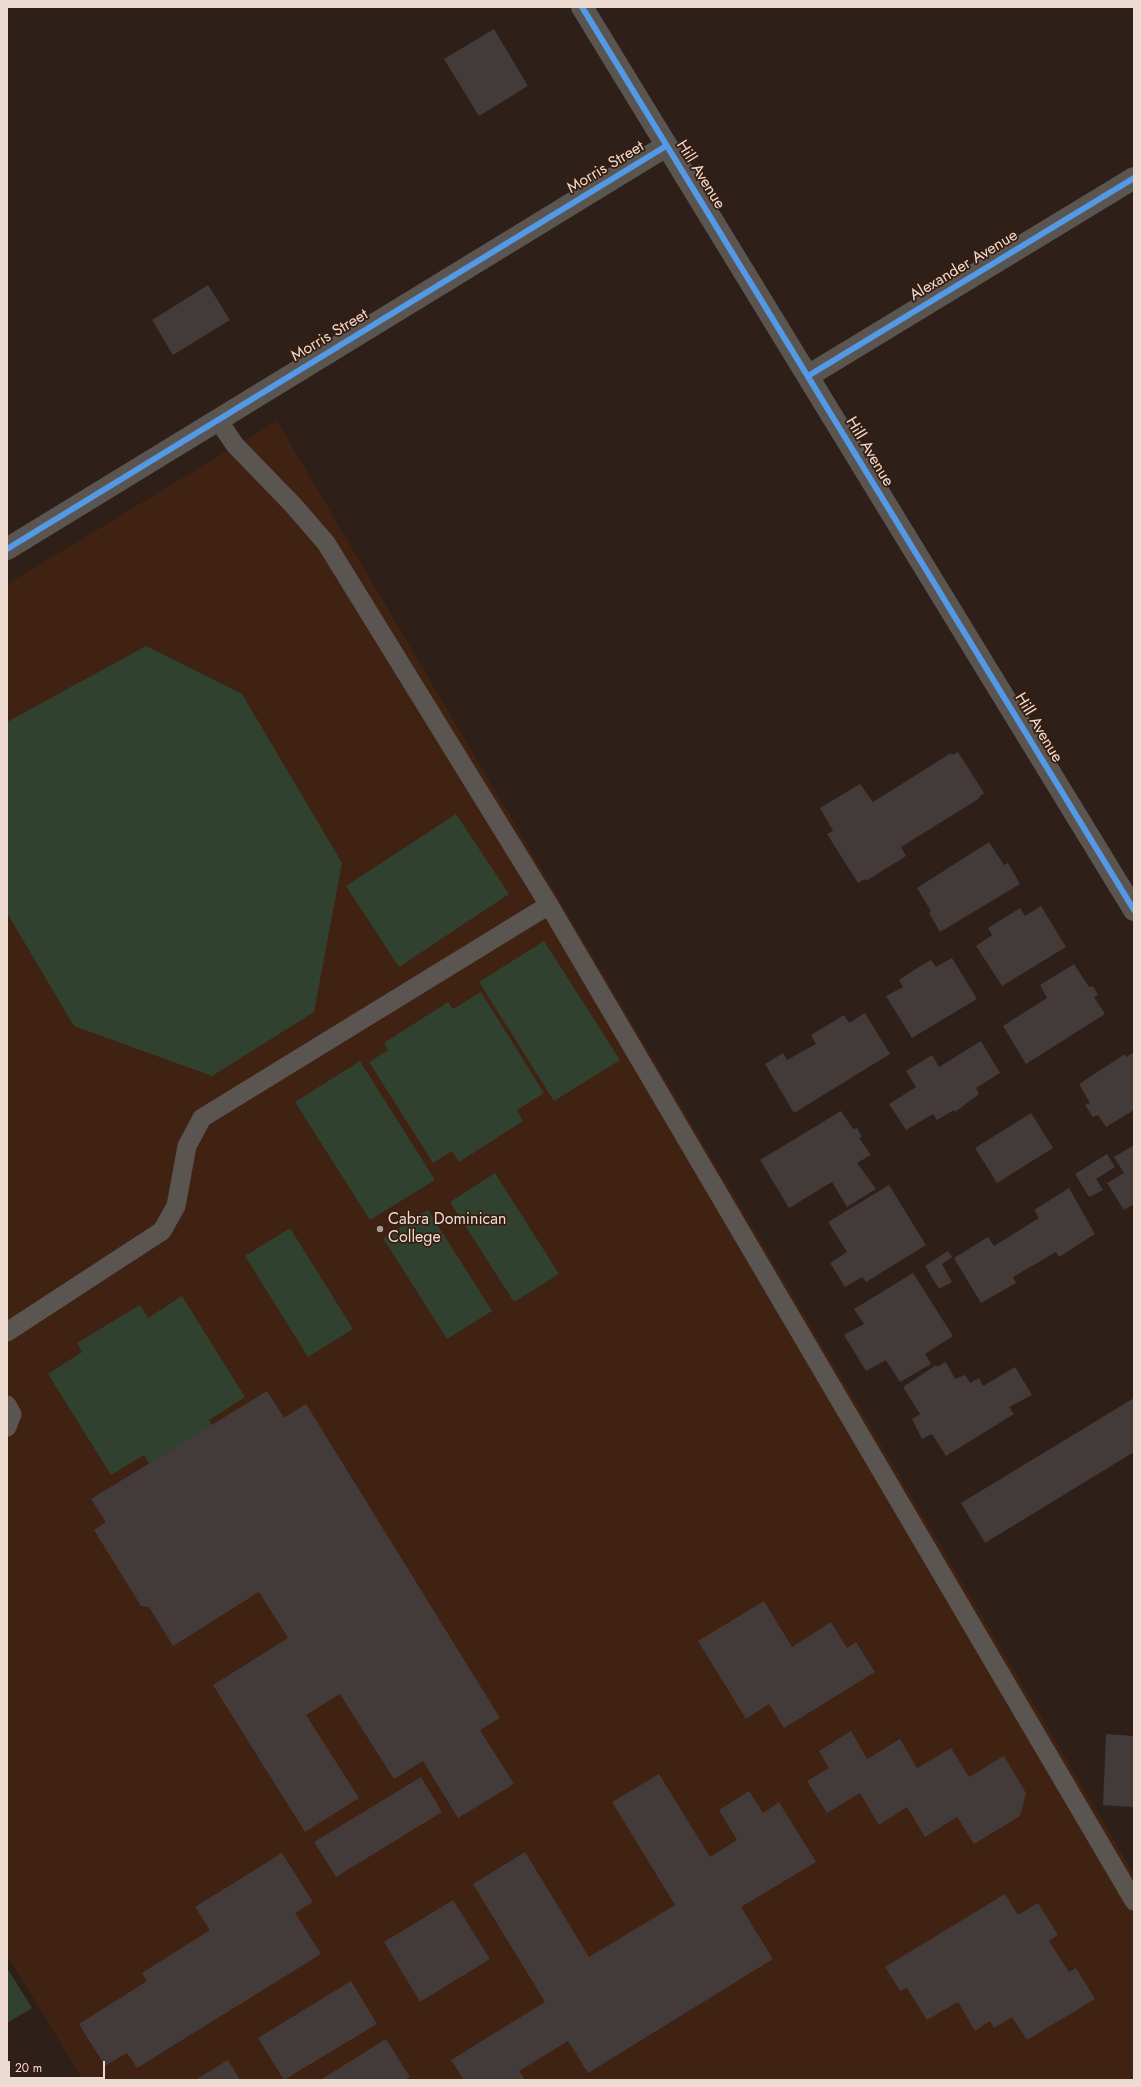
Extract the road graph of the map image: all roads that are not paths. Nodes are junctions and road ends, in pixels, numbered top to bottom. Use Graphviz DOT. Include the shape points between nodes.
graph roads {
  1 [pos="582,7"];
  2 [pos="666,146"];
  3 [pos="1134,178"];
  4 [pos="808,376"];
  5 [pos="218,420"];
  6 [pos="7,549"];
  7 [pos="549,905"];
  8 [pos="1134,910"];
  9 [pos="7,1332"];
  10 [pos="7,1405"];
  11 [pos="7,1426"];
  12 [pos="1134,1901"];
  1 -- 2 [label="street, Hill Avenue"];
  2 -- 4 [label="street, Hill Avenue"];
  2 -- 5 [label="street, Morris Street"];
  3 -- 4 [label="street, Alexander Avenue"];
  4 -- 8 [label="street, Hill Avenue"];
  5 -- 6 [label="street, Morris Street"];
  5 -- 7 [label="lane" via="236,445 326,543"];
  7 -- 9 [label="lane" via="202,1118 187,1146 176,1206 162,1231"];
  7 -- 12 [label="lane"];
  10 -- 11 [label="lane" via="12,1414"];
}
